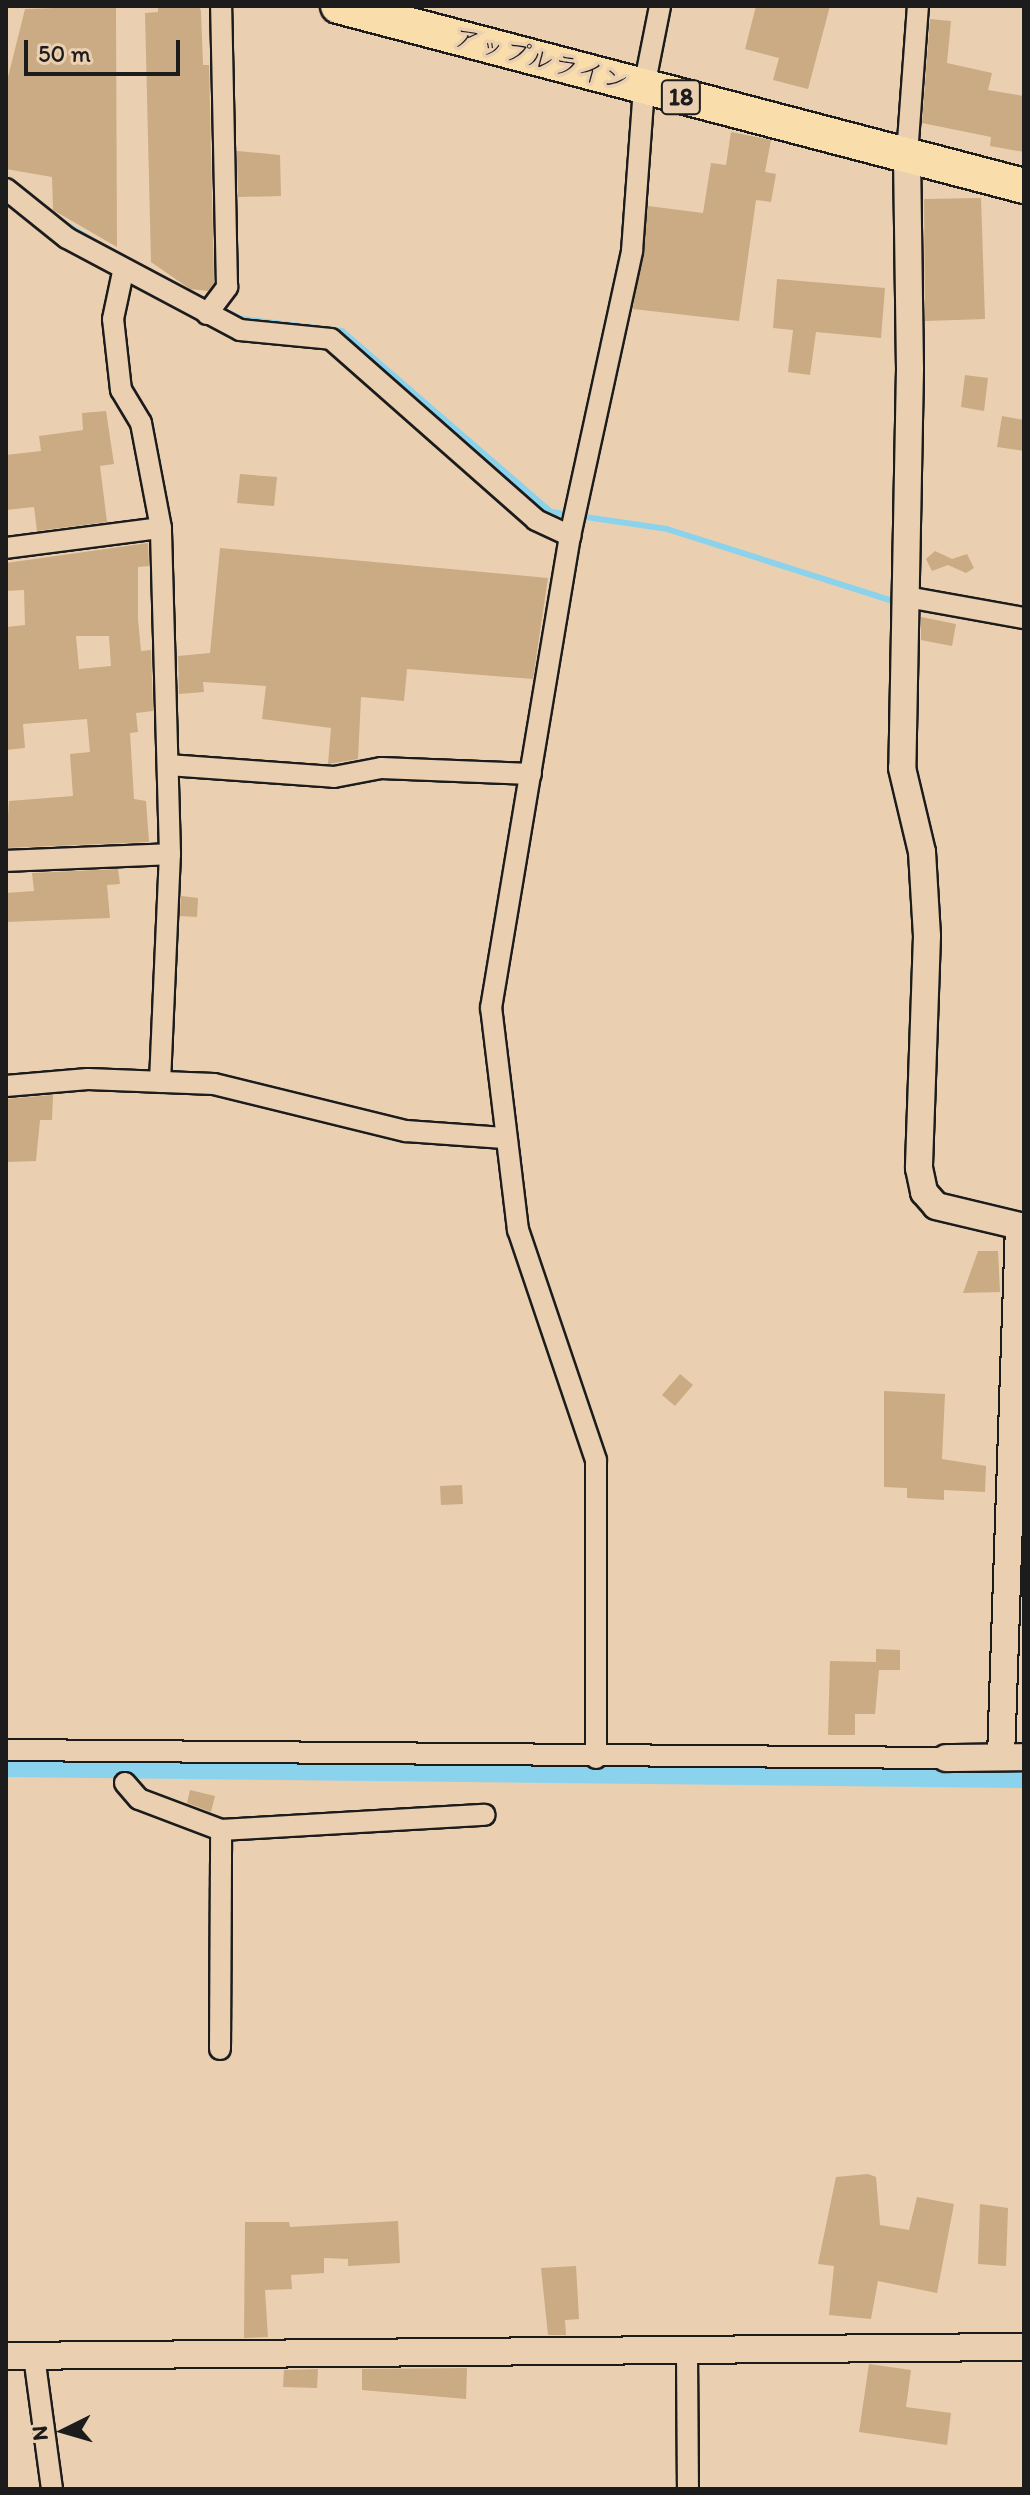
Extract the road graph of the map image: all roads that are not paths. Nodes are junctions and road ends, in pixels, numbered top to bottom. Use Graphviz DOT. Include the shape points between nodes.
graph roads {
  1 [pos="221,6"];
  2 [pos="338,6"];
  3 [pos="660,6"];
  4 [pos="918,6"];
  5 [pos="644,87"];
  6 [pos="907,155"];
  7 [pos="1024,186"];
  8 [pos="6,189"];
  9 [pos="123,272"];
  10 [pos="207,314"];
  11 [pos="161,528"];
  12 [pos="570,536"];
  13 [pos="6,548"];
  14 [pos="907,597"];
  15 [pos="1024,618"];
  16 [pos="168,765"];
  17 [pos="531,774"];
  18 [pos="170,854"];
  19 [pos="6,861"];
  20 [pos="160,1082"];
  21 [pos="6,1086"];
  22 [pos="504,1138"];
  23 [pos="1022,1227"];
  24 [pos="1018,1503"];
  25 [pos="6,1750"];
  26 [pos="1013,1757"];
  27 [pos="596,1758"];
  28 [pos="946,1758"];
  29 [pos="125,1783"];
  30 [pos="485,1815"];
  31 [pos="221,1830"];
  32 [pos="220,2049"];
  33 [pos="1024,2347"];
  34 [pos="687,2352"];
  35 [pos="6,2356"];
  36 [pos="34,2356"];
  37 [pos="52,2489"];
  38 [pos="688,2489"];
  1 -- 10 [label="street" via="227,287"];
  2 -- 5 [label="highway, アップルライン / 18"];
  3 -- 5 [label="street"];
  4 -- 6 [label="street"];
  5 -- 6 [label="highway, アップルライン / 18"];
  5 -- 12 [label="street" via="632,251"];
  6 -- 7 [label="highway, アップルライン / 18"];
  6 -- 14 [label="street"];
  8 -- 9 [label="street" via="67,238"];
  9 -- 10 [label="street"];
  9 -- 11 [label="street" via="113,319 121,390 141,423"];
  10 -- 12 [label="street" via="240,330 331,339 536,520"];
  11 -- 13 [label="street"];
  11 -- 16 [label="street"];
  12 -- 17 [label="street"];
  14 -- 15 [label="street"];
  14 -- 23 [label="street" via="902,768 922,852 927,936 919,1168 924,1192 936,1206"];
  16 -- 17 [label="street" via="334,777 381,768"];
  16 -- 18 [label="street"];
  17 -- 22 [label="street" via="491,1008"];
  18 -- 19 [label="street"];
  18 -- 20 [label="street"];
  20 -- 21 [label="street" via="88,1079"];
  20 -- 22 [label="street" via="265,1093 406,1131"];
  22 -- 27 [label="street" via="518,1230 596,1460"];
  23 -- 24 [label="street"];
  24 -- 26 [label="street"];
  25 -- 27 [label="street"];
  26 -- 28 [label="street"];
  27 -- 28 [label="street"];
  29 -- 31 [label="street" via="139,1799"];
  30 -- 31 [label="street"];
  31 -- 32 [label="street"];
  33 -- 34 [label="street"];
  34 -- 36 [label="street"];
  34 -- 38 [label="street"];
  35 -- 36 [label="street"];
  36 -- 37 [label="street"];
}
